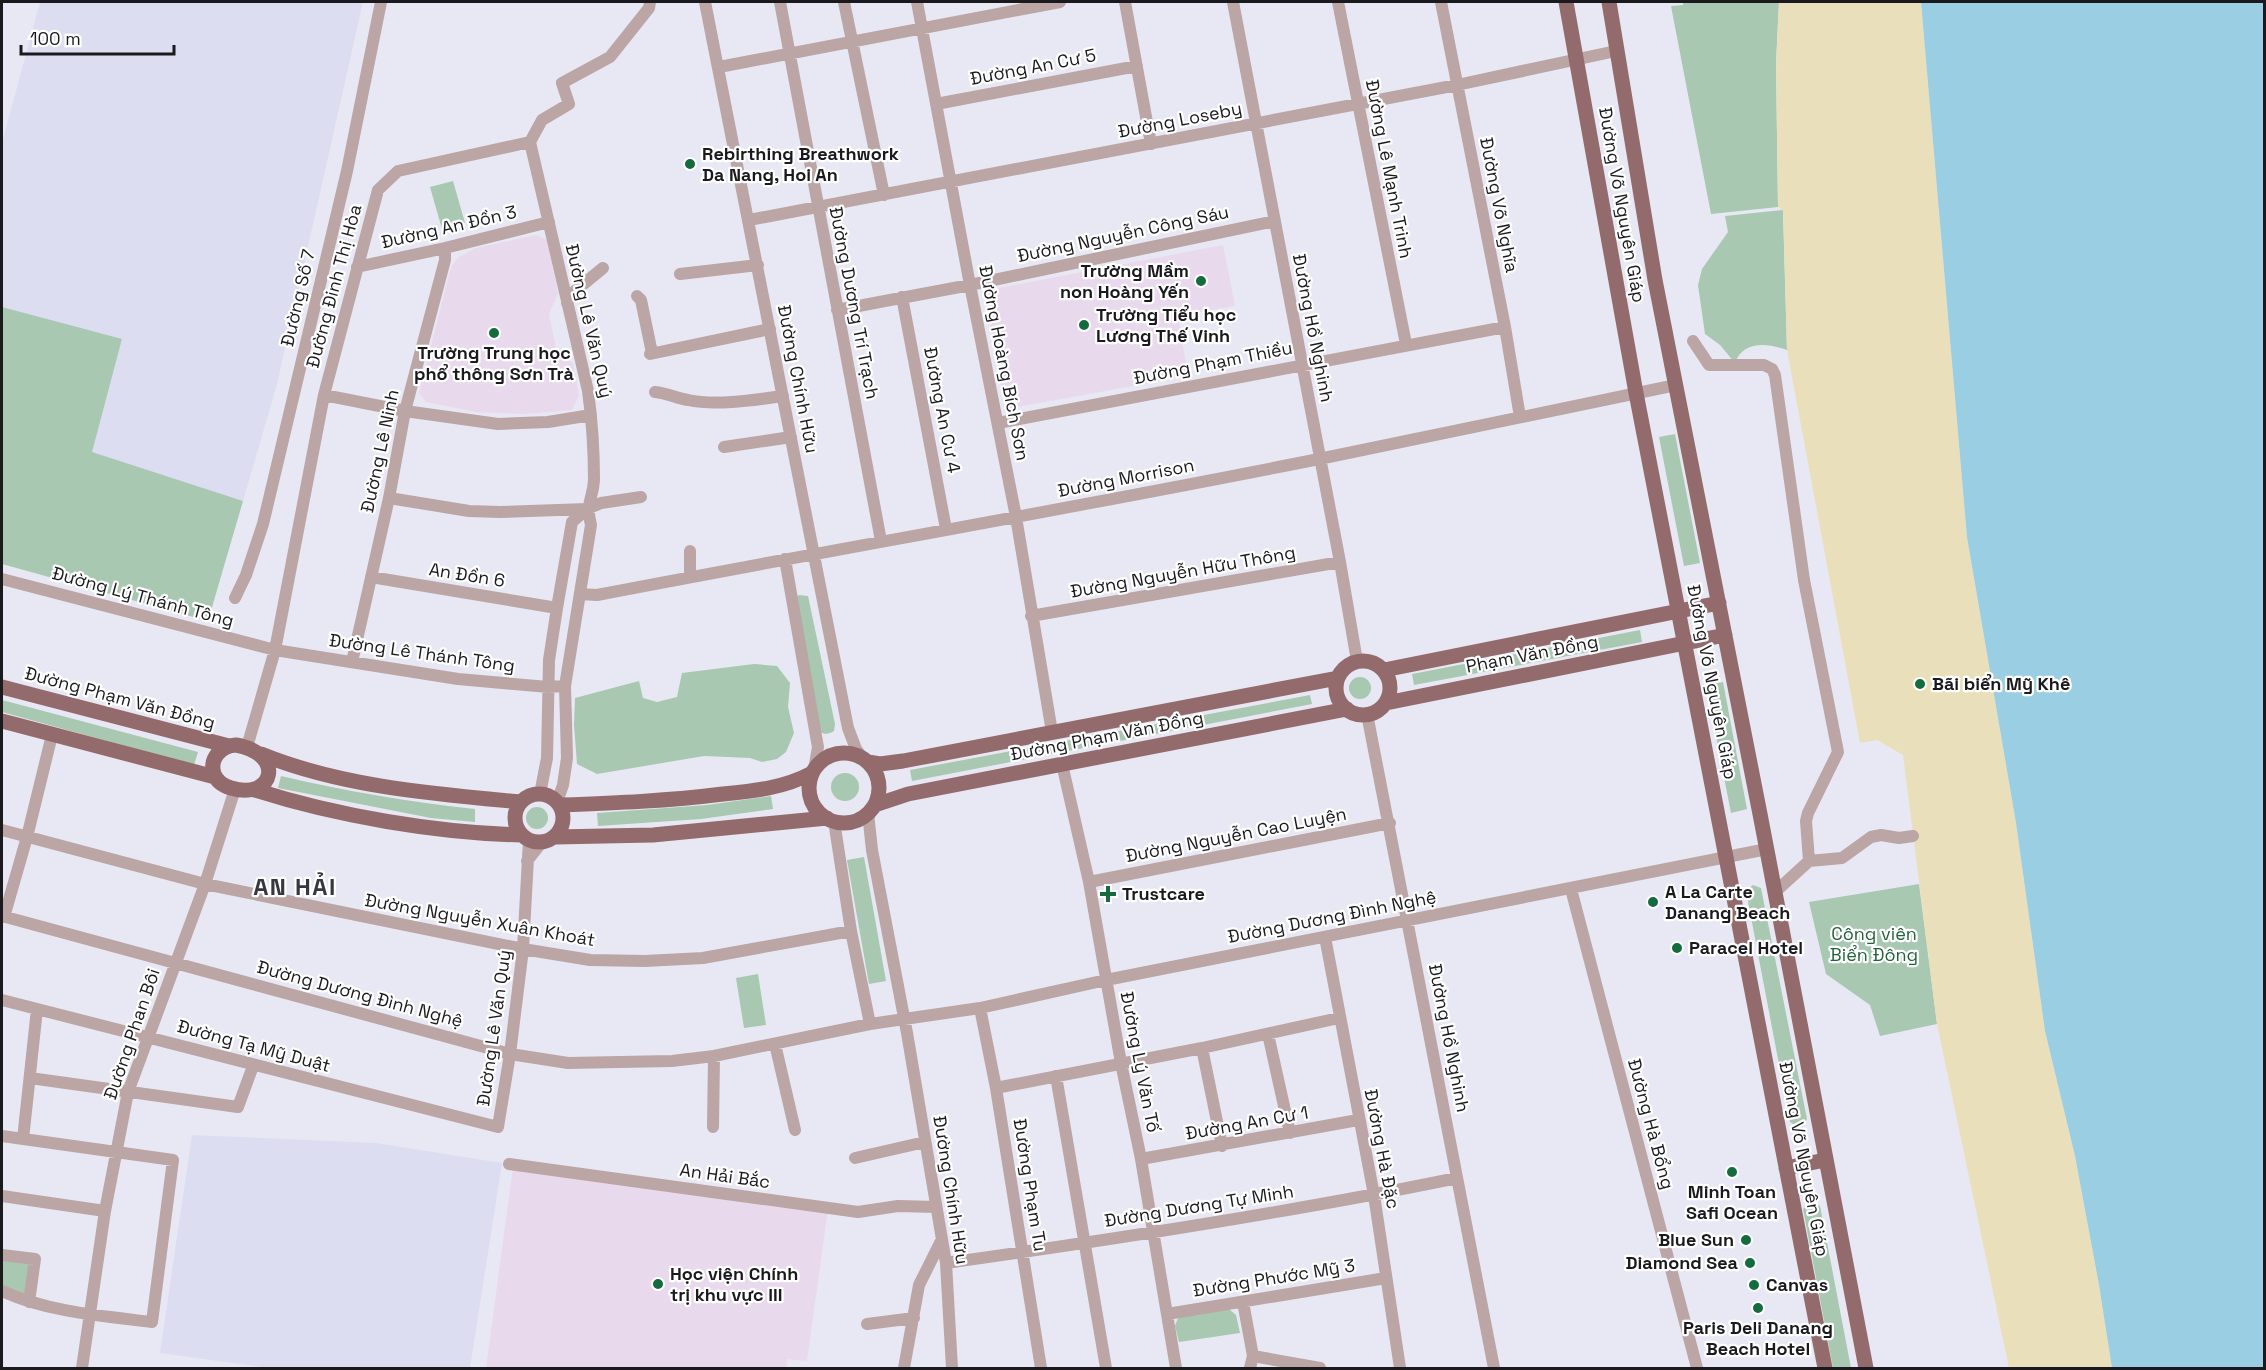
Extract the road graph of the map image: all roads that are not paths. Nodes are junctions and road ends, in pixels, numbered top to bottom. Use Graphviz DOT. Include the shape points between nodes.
graph roads {
  1 [pos="381,2"];
  2 [pos="650,2"];
  3 [pos="705,2"];
  4 [pos="780,2"];
  5 [pos="844,2"];
  6 [pos="917,2"];
  7 [pos="1060,2"];
  8 [pos="1125,2"];
  9 [pos="1233,2"];
  10 [pos="1338,2"];
  11 [pos="1441,2"];
  12 [pos="1566,2"];
  13 [pos="1608,2"];
  14 [pos="922,29"];
  15 [pos="852,43"];
  16 [pos="1616,51"];
  17 [pos="791,54"];
  18 [pos="1576,60"];
  19 [pos="1137,66"];
  20 [pos="719,67"];
  21 [pos="1457,85"];
  22 [pos="1357,103"];
  23 [pos="936,104"];
  24 [pos="1257,123"];
  25 [pos="530,142"];
  26 [pos="1151,144"];
  27 [pos="951,182"];
  28 [pos="884,195"];
  29 [pos="817,207"];
  30 [pos="749,220"];
  31 [pos="1275,221"];
  32 [pos="549,222"];
  33 [pos="445,248"];
  34 [pos="758,265"];
  35 [pos="357,267"];
  36 [pos="603,268"];
  37 [pos="680,274"];
  38 [pos="970,285"];
  39 [pos="637,296"];
  40 [pos="902,297"];
  41 [pos="567,303"];
  42 [pos="837,310"];
  43 [pos="1505,327"];
  44 [pos="770,329"];
  45 [pos="1692,341"];
  46 [pos="1406,344"];
  47 [pos="1302,364"];
  48 [pos="1676,385"];
  49 [pos="655,392"];
  50 [pos="1636,393"];
  51 [pos="324,395"];
  52 [pos="783,396"];
  53 [pos="405,411"];
  54 [pos="591,415"];
  55 [pos="1520,417"];
  56 [pos="998,423"];
  57 [pos="791,437"];
  58 [pos="724,447"];
  59 [pos="1320,459"];
  60 [pos="641,497"];
  61 [pos="389,498"];
  62 [pos="587,509"];
  63 [pos="1016,517"];
  64 [pos="946,529"];
  65 [pos="881,541"];
  66 [pos="690,550"];
  67 [pos="813,554"];
  68 [pos="785,559"];
  69 [pos="1340,562"];
  70 [pos="371,577"];
  71 [pos="690,577"];
  72 [pos="2,579"];
  73 [pos="580,594"];
  74 [pos="235,598"];
  75 [pos="1719,603"];
  76 [pos="557,608"];
  77 [pos="1678,611"];
  78 [pos="1031,616"];
  79 [pos="1725,635"];
  80 [pos="1685,643"];
  81 [pos="275,651"];
  82 [pos="1357,661"];
  83 [pos="352,663"];
  84 [pos="1384,670"];
  85 [pos="1338,678"];
  86 [pos="565,686"];
  87 [pos="2,687"];
  88 [pos="548,687"];
  89 [pos="1386,703"];
  90 [pos="1347,709"];
  91 [pos="1367,714"];
  92 [pos="2,721"];
  93 [pos="1052,732"];
  94 [pos="52,735"];
  95 [pos="230,746"];
  96 [pos="247,747"];
  97 [pos="261,754"];
  98 [pos="866,761"];
  99 [pos="1062,764"];
  100 [pos="813,771"];
  101 [pos="215,777"];
  102 [pos="235,789"];
  103 [pos="255,790"];
  104 [pos="540,794"];
  105 [pos="521,802"];
  106 [pos="559,803"];
  107 [pos="872,809"];
  108 [pos="830,820"];
  109 [pos="1390,823"];
  110 [pos="2,830"];
  111 [pos="1913,836"];
  112 [pos="27,837"];
  113 [pos="537,838"];
  114 [pos="1767,849"];
  115 [pos="1726,857"];
  116 [pos="1809,861"];
  117 [pos="1089,882"];
  118 [pos="204,884"];
  119 [pos="1570,889"];
  120 [pos="1775,892"];
  121 [pos="3,916"];
  122 [pos="1408,921"];
  123 [pos="851,931"];
  124 [pos="1325,937"];
  125 [pos="523,950"];
  126 [pos="176,962"];
  127 [pos="1106,980"];
  128 [pos="2,1000"];
  129 [pos="980,1008"];
  130 [pos="37,1009"];
  131 [pos="903,1018"];
  132 [pos="1340,1018"];
  133 [pos="870,1024"];
  134 [pos="1268,1034"];
  135 [pos="150,1037"];
  136 [pos="775,1044"];
  137 [pos="1202,1048"];
  138 [pos="510,1054"];
  139 [pos="714,1056"];
  140 [pos="1121,1063"];
  141 [pos="253,1066"];
  142 [pos="1056,1076"];
  143 [pos="30,1078"];
  144 [pos="996,1088"];
  145 [pos="128,1092"];
  146 [pos="1358,1120"];
  147 [pos="498,1127"];
  148 [pos="713,1127"];
  149 [pos="795,1130"];
  150 [pos="1290,1133"];
  151 [pos="2,1136"];
  152 [pos="23,1139"];
  153 [pos="925,1142"];
  154 [pos="1222,1146"];
  155 [pos="116,1153"];
  156 [pos="855,1158"];
  157 [pos="1141,1159"];
  158 [pos="1825,1160"];
  159 [pos="509,1164"];
  160 [pos="1786,1167"];
  161 [pos="1456,1178"];
  162 [pos="1374,1195"];
  163 [pos="2,1196"];
  164 [pos="936,1207"];
  165 [pos="105,1211"];
  166 [pos="1153,1233"];
  167 [pos="942,1239"];
  168 [pos="1085,1242"];
  169 [pos="1022,1252"];
  170 [pos="2,1255"];
  171 [pos="946,1263"];
  172 [pos="1386,1278"];
  173 [pos="2,1291"];
  174 [pos="30,1302"];
  175 [pos="1243,1302"];
  176 [pos="90,1314"];
  177 [pos="1167,1314"];
  178 [pos="914,1318"];
  179 [pos="867,1324"];
  180 [pos="1252,1362"];
  181 [pos="82,1368"];
  182 [pos="904,1368"];
  183 [pos="952,1368"];
  184 [pos="1041,1368"];
  185 [pos="1106,1368"];
  186 [pos="1176,1368"];
  187 [pos="1320,1368"];
  188 [pos="1394,1368"];
  189 [pos="1400,1368"];
  190 [pos="1494,1368"];
  191 [pos="1697,1368"];
  192 [pos="1825,1368"];
  193 [pos="1866,1368"];
  1 -- 74 [label="street, Đường Số 7" via="349,161 263,524"];
  2 -- 25 [label="street" via="610,57 562,83 570,104 542,120"];
  3 -- 20 [label="street, Đường Chính Hữu"];
  4 -- 17 [label="street, Đường Dương Trí Trạch"];
  5 -- 15 [label="street"];
  6 -- 14 [label="street, Đường Hoàng Bích Sơn"];
  7 -- 14 [label="street"];
  8 -- 19 [label="street"];
  9 -- 24 [label="street, Đường Hồ Nghinh"];
  10 -- 22 [label="street, Đường Lê Mạnh Trinh"];
  11 -- 21 [label="street, Đường Võ Nghĩa"];
  12 -- 18 [label="main road, Đường Võ Nguyên Giáp"];
  13 -- 16 [label="main road, Đường Võ Nguyên Giáp"];
  14 -- 15 [label="street"];
  14 -- 23 [label="street, Đường Hoàng Bích Sơn"];
  15 -- 17 [label="street"];
  15 -- 28 [label="street"];
  16 -- 18 [label="street, Đường Loseby"];
  16 -- 48 [label="main road, Đường Võ Nguyên Giáp"];
  17 -- 20 [label="street"];
  17 -- 29 [label="street, Đường Dương Trí Trạch"];
  18 -- 21 [label="street, Đường Loseby"];
  18 -- 50 [label="main road, Đường Võ Nguyên Giáp"];
  19 -- 23 [label="street, Đường An Cư 5"];
  19 -- 26 [label="street"];
  20 -- 30 [label="street, Đường Chính Hữu"];
  21 -- 22 [label="street, Đường Loseby"];
  21 -- 43 [label="street, Đường Võ Nghĩa"];
  22 -- 24 [label="street, Đường Loseby"];
  22 -- 46 [label="street, Đường Lê Mạnh Trinh"];
  23 -- 27 [label="street, Đường Hoàng Bích Sơn"];
  24 -- 26 [label="street, Đường Loseby"];
  24 -- 31 [label="street, Đường Hồ Nghinh"];
  25 -- 32 [label="street, Đường Lê Văn Quý"];
  25 -- 35 [label="street, Đường Đinh Thị Hòa" via="398,171 378,190"];
  26 -- 27 [label="street, Đường Loseby"];
  27 -- 28 [label="street, Đường Loseby"];
  27 -- 38 [label="street, Đường Hoàng Bích Sơn"];
  28 -- 29 [label="street, Đường Loseby"];
  29 -- 30 [label="street, Đường Loseby"];
  29 -- 42 [label="street, Đường Dương Trí Trạch"];
  30 -- 34 [label="street, Đường Chính Hữu"];
  31 -- 38 [label="street, Đường Nguyễn Công Sáu"];
  31 -- 47 [label="street, Đường Hồ Nghinh"];
  32 -- 33 [label="street, Đường An Đồn 3"];
  32 -- 41 [label="street, Đường Lê Văn Quý"];
  33 -- 35 [label="street, Đường An Đồn 3"];
  33 -- 53 [label="street, Đường Lê Ninh" via="445,261"];
  34 -- 37 [label="street"];
  34 -- 44 [label="street, Đường Chính Hữu"];
  35 -- 51 [label="street, Đường Đinh Thị Hòa"];
  36 -- 41 [label="street" via="575,291"];
  38 -- 40 [label="street, Đường Nguyễn Công Sáu"];
  38 -- 56 [label="street, Đường Hoàng Bích Sơn"];
  39 -- 44 [label="street" via="651,354"];
  40 -- 42 [label="street, Đường Nguyễn Công Sáu"];
  40 -- 64 [label="street, Đường An Cư 4"];
  41 -- 54 [label="street, Đường Lê Văn Quý"];
  42 -- 65 [label="street, Đường Dương Trí Trạch"];
  43 -- 46 [label="street, Đường Phạm Thiều"];
  43 -- 55 [label="street, Đường Võ Nghĩa"];
  44 -- 52 [label="street, Đường Chính Hữu"];
  45 -- 116 [label="street" via="1709,365 1764,365 1775,375 1804,580 1838,752 1808,813"];
  46 -- 47 [label="street, Đường Phạm Thiều"];
  47 -- 56 [label="street, Đường Phạm Thiều"];
  47 -- 59 [label="street, Đường Hồ Nghinh"];
  48 -- 50 [label="street, Đường Morrison"];
  48 -- 75 [label="main road, Đường Võ Nguyên Giáp"];
  49 -- 52 [label="street" via="688,401 741,402"];
  50 -- 55 [label="street, Đường Morrison"];
  50 -- 77 [label="main road, Đường Võ Nguyên Giáp"];
  51 -- 53 [label="street"];
  51 -- 81 [label="street, Đường Đinh Thị Hòa"];
  52 -- 57 [label="street, Đường Chính Hữu"];
  53 -- 54 [label="street" via="498,424"];
  53 -- 61 [label="street, Đường Lê Ninh"];
  54 -- 62 [label="street, Đường Lê Văn Quý" via="594,483"];
  55 -- 59 [label="street, Đường Morrison"];
  56 -- 63 [label="street, Đường Hoàng Bích Sơn"];
  57 -- 58 [label="street"];
  57 -- 67 [label="street, Đường Chính Hữu"];
  59 -- 63 [label="street, Đường Morrison"];
  59 -- 69 [label="street, Đường Hồ Nghinh"];
  60 -- 62 [label="street"];
  61 -- 62 [label="street" via="470,511"];
  61 -- 70 [label="street, Đường Lê Ninh"];
  62 -- 73 [label="street, Đường Lê Văn Quý" via="591,525"];
  62 -- 76 [label="street, Đường Lê Văn Quý" via="572,522"];
  63 -- 64 [label="street, Đường Morrison"];
  63 -- 78 [label="street, Đường Hoàng Bích Sơn"];
  64 -- 65 [label="street, Đường Morrison"];
  65 -- 67 [label="street, Đường Morrison"];
  66 -- 71 [label="street"];
  67 -- 68 [label="street, Đường Morrison"];
  67 -- 98 [label="street, Đường Chính Hữu" via="848,728 856,749"];
  68 -- 71 [label="street, Đường Morrison"];
  68 -- 100 [label="street" via="818,747"];
  69 -- 78 [label="street, Đường Nguyễn Hữu Thông"];
  69 -- 82 [label="street, Đường Hồ Nghinh"];
  70 -- 76 [label="street, An Đồn 6"];
  70 -- 83 [label="street, Đường Lê Ninh"];
  71 -- 73 [label="street, Đường Morrison" via="597,595"];
  72 -- 81 [label="street, Đường Lý Thánh Tông"];
  73 -- 86 [label="street, Đường Lê Văn Quý"];
  75 -- 77 [label="main road"];
  75 -- 79 [label="main road, Đường Võ Nguyên Giáp"];
  76 -- 88 [label="street, Đường Lê Văn Quý"];
  77 -- 80 [label="main road, Đường Võ Nguyên Giáp"];
  77 -- 84 [label="main road, Phạm Văn Đồng"];
  78 -- 93 [label="street, Đường Hoàng Bích Sơn"];
  79 -- 80 [label="main road"];
  79 -- 114 [label="main road, Đường Võ Nguyên Giáp"];
  80 -- 89 [label="main road, Phạm Văn Đồng"];
  80 -- 115 [label="main road, Đường Võ Nguyên Giáp"];
  81 -- 83 [label="street, Đường Lê Thánh Tông"];
  81 -- 96 [label="street, Đường Đinh Thị Hòa"];
  82 -- 84 [label="main road" via="1376,663"];
  82 -- 85 [label="main road" via="1342,670"];
  83 -- 88 [label="street, Đường Lê Thánh Tông"];
  84 -- 89 [label="main road" via="1391,689"];
  85 -- 90 [label="main road" via="1336,692"];
  85 -- 93 [label="main road, Đường Phạm Văn Đồng"];
  86 -- 88 [label="street, Đường Lê Thánh Tông"];
  86 -- 106 [label="street, Đường Lê Văn Quý" via="567,758"];
  87 -- 95 [label="main road, Đường Phạm Văn Đồng"];
  88 -- 104 [label="street, Đường Lê Văn Quý" via="548,759"];
  89 -- 91 [label="main road"];
  90 -- 91 [label="main road"];
  90 -- 99 [label="main road, Đường Phạm Văn Đồng"];
  91 -- 109 [label="street, Đường Hồ Nghinh"];
  92 -- 94 [label="main road"];
  93 -- 98 [label="main road, Đường Phạm Văn Đồng" via="903,761"];
  94 -- 101 [label="main road"];
  94 -- 112 [label="street"];
  95 -- 96 [label="main road"];
  95 -- 101 [label="main road" via="214,760"];
  96 -- 97 [label="main road"];
  97 -- 103 [label="main road" via="268,774"];
  97 -- 105 [label="main road" via="286,765 370,783"];
  98 -- 100 [label="main road" via="847,753 837,754"];
  98 -- 107 [label="main road" via="874,769 879,787"];
  99 -- 107 [label="main road, Đường Phạm Văn Đồng" via="900,796"];
  99 -- 117 [label="street, Đường Lý Văn Tố"];
  100 -- 106 [label="main road" via="788,785 745,792 649,802"];
  100 -- 108 [label="main road" via="811,799 814,807"];
  101 -- 102 [label="main road"];
  102 -- 103 [label="main road"];
  102 -- 118 [label="street, Đường Phan Bôi"];
  103 -- 113 [label="main road" via="421,826"];
  104 -- 105 [label="main road"];
  104 -- 106 [label="main road"];
  105 -- 113 [label="main road" via="515,819"];
  106 -- 113 [label="main road" via="563,822"];
  107 -- 108 [label="main road" via="852,822"];
  107 -- 131 [label="street, Đường Chính Hữu" via="872,850"];
  108 -- 113 [label="main road" via="653,835"];
  108 -- 123 [label="street"];
  109 -- 117 [label="street, Đường Nguyễn Cao Luyện"];
  109 -- 122 [label="street, Đường Hồ Nghinh"];
  110 -- 112 [label="street, Đường Nguyễn Xuân Khoát"];
  111 -- 116 [label="street" via="1871,837 1842,858"];
  112 -- 118 [label="street, Đường Nguyễn Xuân Khoát"];
  112 -- 121 [label="street"];
  113 -- 125 [label="street, Đường Lê Văn Quý" via="527,861"];
  114 -- 115 [label="street, Đường Dương Đình Nghệ"];
  114 -- 120 [label="main road, Đường Võ Nguyên Giáp"];
  115 -- 119 [label="street, Đường Dương Đình Nghệ"];
  115 -- 160 [label="main road, Đường Võ Nguyên Giáp"];
  116 -- 120 [label="street"];
  117 -- 127 [label="street, Đường Lý Văn Tố"];
  118 -- 125 [label="street, Đường Nguyễn Xuân Khoát"];
  118 -- 126 [label="street, Đường Phan Bôi"];
  119 -- 122 [label="street, Đường Dương Đình Nghệ"];
  119 -- 191 [label="street, Đường Hà Bổng"];
  120 -- 158 [label="main road, Đường Võ Nguyên Giáp"];
  121 -- 126 [label="street, Đường Dương Đình Nghệ"];
  122 -- 124 [label="street, Đường Dương Đình Nghệ"];
  122 -- 161 [label="street, Đường Hồ Nghinh"];
  123 -- 125 [label="street, Đường Nguyễn Xuân Khoát" via="703,958 590,960"];
  123 -- 133 [label="street"];
  124 -- 127 [label="street, Đường Dương Đình Nghệ"];
  124 -- 132 [label="street, Đường Hà Đặc"];
  125 -- 138 [label="street, Đường Lê Văn Quý"];
  126 -- 135 [label="street, Đường Phan Bôi"];
  126 -- 138 [label="street, Đường Dương Đình Nghệ"];
  127 -- 129 [label="street, Đường Dương Đình Nghệ"];
  127 -- 140 [label="street, Đường Lý Văn Tố"];
  128 -- 130 [label="street, Đường Tạ Mỹ Duật"];
  129 -- 131 [label="street, Đường Dương Đình Nghệ"];
  129 -- 144 [label="street, Đường Phạm Tu"];
  130 -- 135 [label="street, Đường Tạ Mỹ Duật"];
  130 -- 143 [label="street"];
  131 -- 133 [label="street"];
  131 -- 153 [label="street, Đường Chính Hữu"];
  132 -- 134 [label="street"];
  132 -- 146 [label="street, Đường Hà Đặc"];
  133 -- 136 [label="street, Đường Dương Đình Nghệ"];
  134 -- 137 [label="street"];
  134 -- 150 [label="street"];
  135 -- 141 [label="street, Đường Tạ Mỹ Duật"];
  135 -- 145 [label="street, Đường Phan Bôi"];
  136 -- 139 [label="street, Đường Dương Đình Nghệ"];
  136 -- 149 [label="street"];
  137 -- 140 [label="street"];
  137 -- 154 [label="street"];
  138 -- 139 [label="street, Đường Dương Đình Nghệ" via="568,1063"];
  138 -- 147 [label="street, Đường Lê Văn Quý"];
  139 -- 148 [label="street"];
  140 -- 142 [label="street"];
  140 -- 157 [label="street, Đường Lý Văn Tố"];
  141 -- 145 [label="street" via="238,1107"];
  141 -- 147 [label="street, Đường Tạ Mỹ Duật"];
  142 -- 144 [label="street"];
  142 -- 168 [label="street"];
  143 -- 145 [label="street"];
  143 -- 152 [label="street"];
  144 -- 169 [label="street, Đường Phạm Tu"];
  145 -- 155 [label="street, Đường Phan Bôi"];
  146 -- 150 [label="street, Đường An Cư 1"];
  146 -- 162 [label="street, Đường Hà Đặc"];
  150 -- 154 [label="street, Đường An Cư 1"];
  151 -- 152 [label="street"];
  152 -- 155 [label="street"];
  153 -- 156 [label="street"];
  153 -- 164 [label="street, Đường Chính Hữu"];
  154 -- 157 [label="street, Đường An Cư 1"];
  155 -- 165 [label="street, Đường Phan Bôi"];
  155 -- 176 [label="street" via="173,1160 152,1322"];
  157 -- 166 [label="street, Đường Lý Văn Tố"];
  158 -- 160 [label="main road"];
  158 -- 193 [label="main road, Đường Võ Nguyên Giáp"];
  159 -- 164 [label="street, An Hải Bắc" via="858,1212 898,1206"];
  160 -- 192 [label="main road, Đường Võ Nguyên Giáp"];
  161 -- 162 [label="street, Đường Dương Tự Minh"];
  161 -- 190 [label="street, Đường Hồ Nghinh"];
  162 -- 166 [label="street, Đường Dương Tự Minh"];
  162 -- 172 [label="street, Đường Hà Đặc"];
  163 -- 165 [label="street"];
  164 -- 167 [label="street, Đường Chính Hữu"];
  165 -- 176 [label="street, Đường Phan Bôi"];
  166 -- 168 [label="street, Đường Dương Tự Minh"];
  166 -- 177 [label="street, Đường Lý Văn Tố"];
  167 -- 171 [label="street, Đường Chính Hữu"];
  167 -- 178 [label="street" via="919,1286"];
  168 -- 169 [label="street, Đường Dương Tự Minh"];
  168 -- 185 [label="street"];
  169 -- 171 [label="street, Đường Dương Tự Minh"];
  169 -- 184 [label="street, Đường Phạm Tu"];
  170 -- 174 [label="street" via="35,1259"];
  171 -- 183 [label="street, Đường Chính Hữu"];
  172 -- 175 [label="street, Đường Phước Mỹ 3"];
  172 -- 189 [label="street, Đường Hà Đặc"];
  173 -- 174 [label="street"];
  174 -- 176 [label="street"];
  175 -- 177 [label="street, Đường Phước Mỹ 3"];
  175 -- 180 [label="street"];
  176 -- 181 [label="street, Đường Phan Bôi"];
  177 -- 186 [label="street, Đường Lý Văn Tố"];
  178 -- 179 [label="street"];
  178 -- 182 [label="street"];
  180 -- 187 [label="street"];
  188 -- 189 [label="street"];
}
